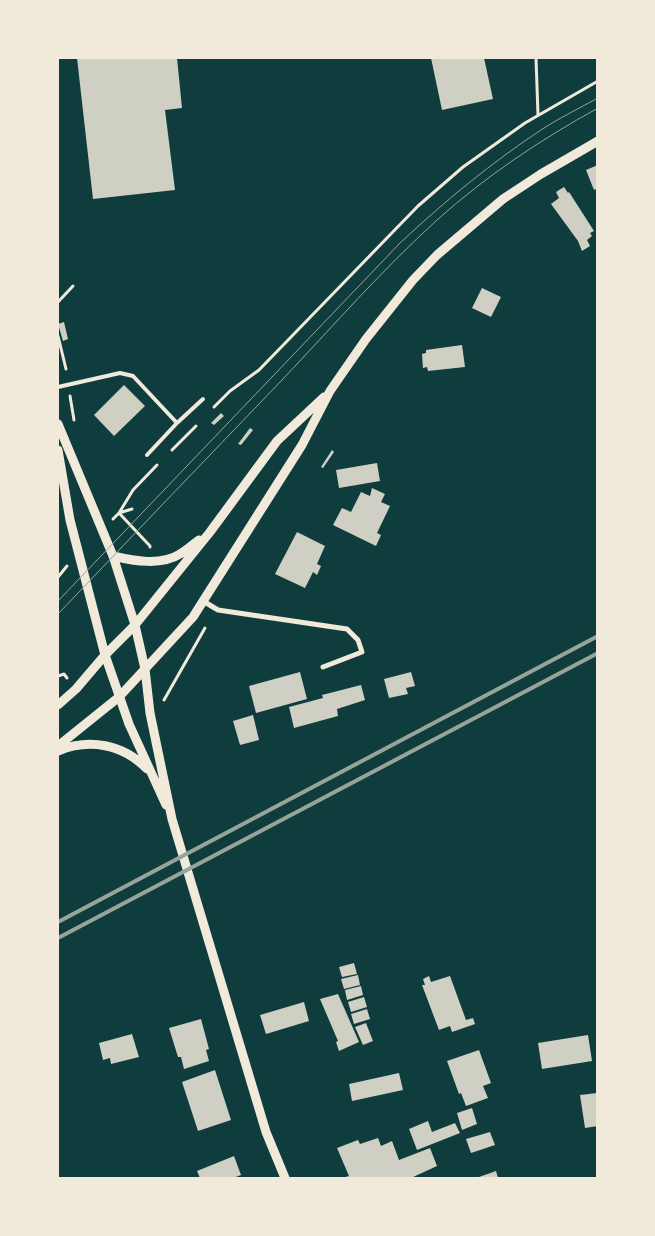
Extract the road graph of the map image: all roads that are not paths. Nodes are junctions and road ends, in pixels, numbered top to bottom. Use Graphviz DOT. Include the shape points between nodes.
graph roads {
  1 [pos="598,141"];
  2 [pos="58,388"];
  3 [pos="330,391"];
  4 [pos="204,399"];
  5 [pos="177,423"];
  6 [pos="58,424"];
  7 [pos="58,450"];
  8 [pos="147,455"];
  9 [pos="210,532"];
  10 [pos="113,556"];
  11 [pos="203,601"];
  12 [pos="135,624"];
  13 [pos="105,654"];
  14 [pos="323,666"];
  15 [pos="144,669"];
  16 [pos="119,697"];
  17 [pos="59,702"];
  18 [pos="58,746"];
  19 [pos="58,751"];
  20 [pos="150,773"];
  21 [pos="172,819"];
  22 [pos="285,1178"];
  1 -- 3 [label="street" via="503,199 437,255 384,316"];
  2 -- 5 [label="lane" via="120,373 132,376"];
  3 -- 9 [label="street" via="277,441"];
  3 -- 11 [label="street" via="302,445"];
  4 -- 5 [label="lane"];
  5 -- 8 [label="lane"];
  6 -- 10 [label="street"];
  7 -- 13 [label="street" via="70,520"];
  9 -- 10 [label="street" via="179,555 161,560 146,562"];
  9 -- 12 [label="street"];
  10 -- 12 [label="street"];
  11 -- 14 [label="street" via="218,610 347,629 358,640 362,652"];
  11 -- 15 [label="street" via="193,617"];
  12 -- 13 [label="street"];
  12 -- 15 [label="street"];
  13 -- 16 [label="street"];
  13 -- 17 [label="street" via="76,688"];
  15 -- 16 [label="street"];
  15 -- 21 [label="street"];
  16 -- 18 [label="street"];
  16 -- 20 [label="street"];
  19 -- 20 [label="street" via="90,743 109,746 139,760"];
  20 -- 21 [label="street"];
  21 -- 22 [label="street" via="266,1132"];
}
